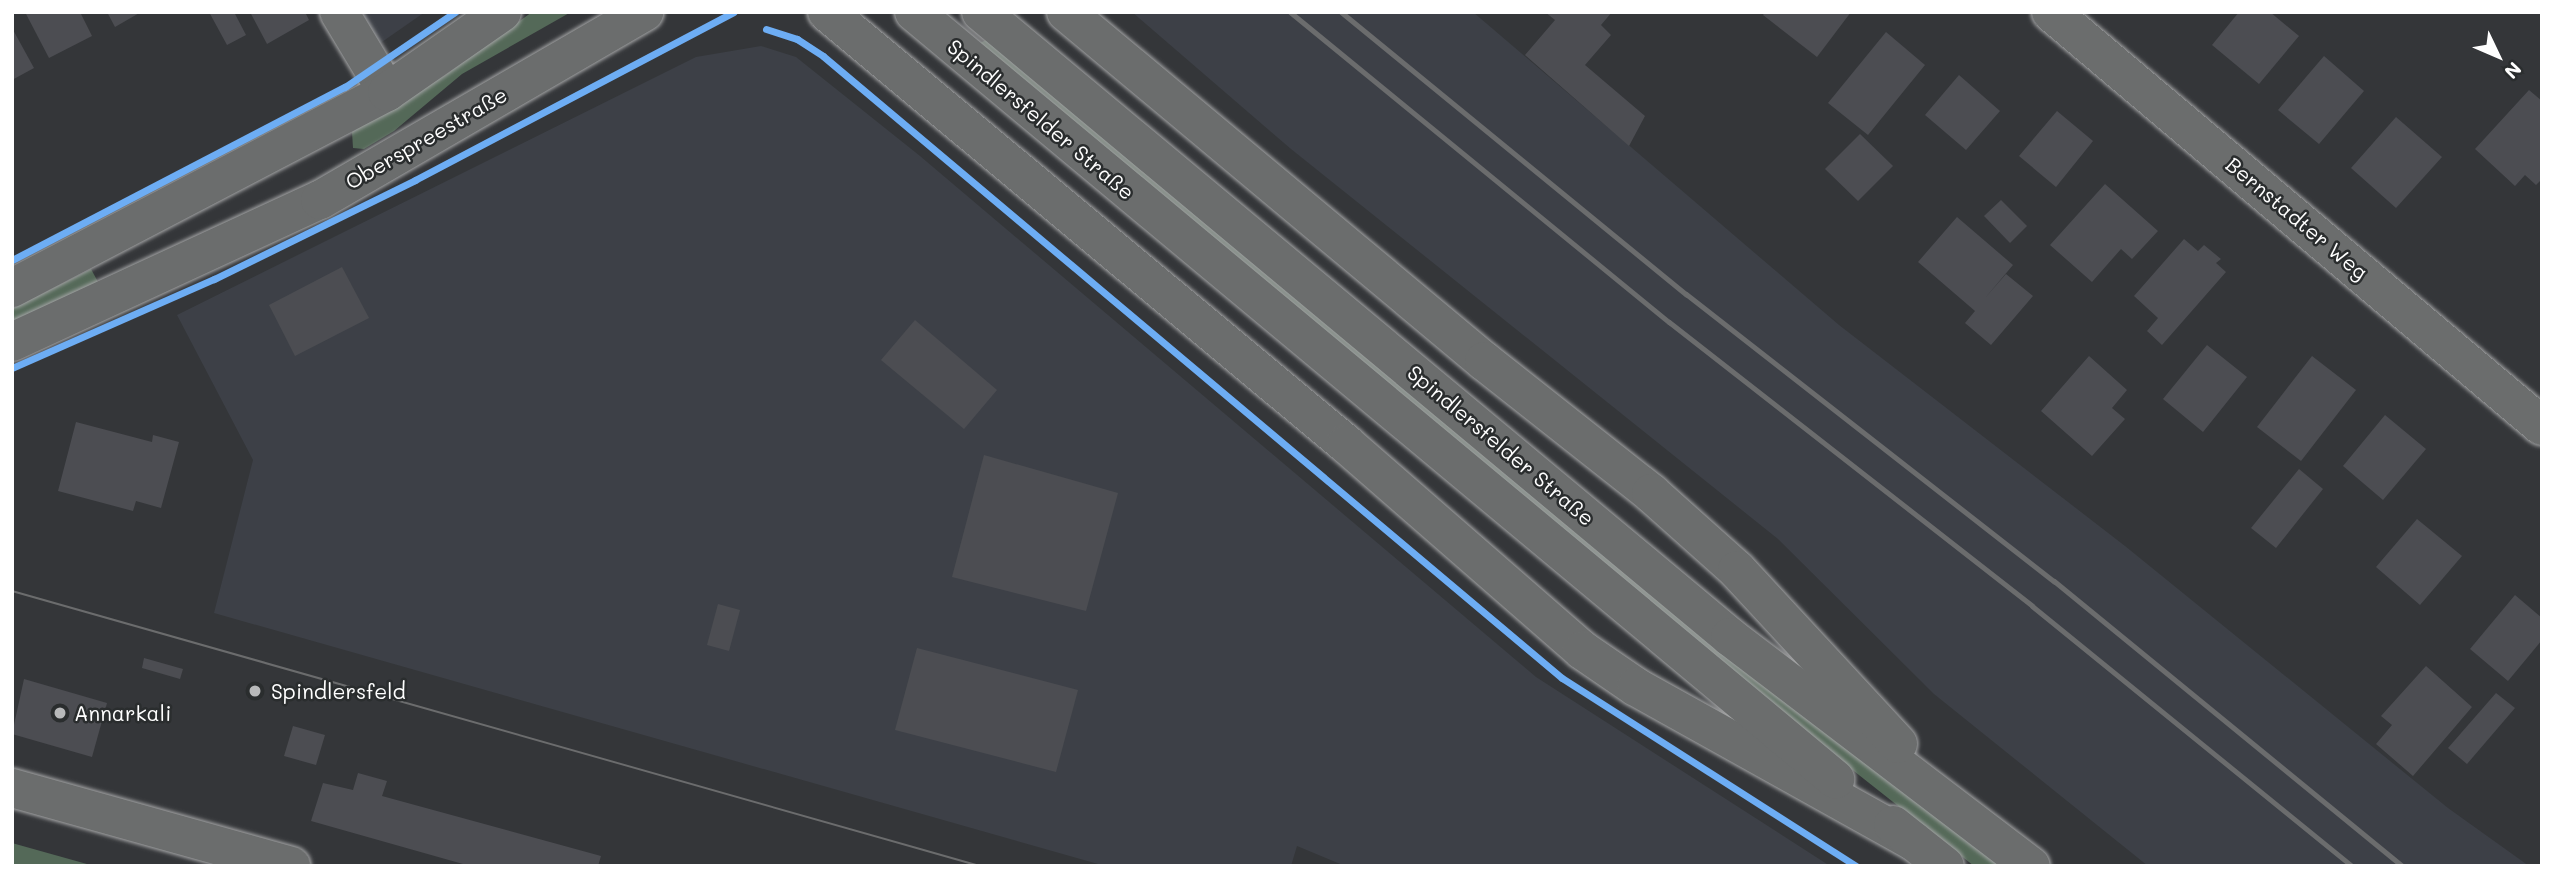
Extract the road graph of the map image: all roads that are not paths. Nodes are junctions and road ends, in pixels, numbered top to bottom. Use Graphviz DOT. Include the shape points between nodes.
graph roads {
  1 [pos="339,12"];
  2 [pos="502,12"];
  3 [pos="644,12"];
  4 [pos="827,12"];
  5 [pos="915,12"];
  6 [pos="1066,12"];
  7 [pos="2051,12"];
  8 [pos="985,16"];
  9 [pos="387,92"];
  10 [pos="176,204"];
  11 [pos="203,256"];
  12 [pos="12,288"];
  13 [pos="12,342"];
  14 [pos="2542,426"];
  15 [pos="12,788"];
  16 [pos="1948,801"];
  17 [pos="1913,841"];
  18 [pos="290,866"];
  19 [pos="1945,866"];
  20 [pos="2031,866"];
  1 -- 9 [label="main road"];
  2 -- 9 [label="main road"];
  3 -- 11 [label="main road, Oberspreestraße" via="320,200"];
  4 -- 17 [label="main road" via="1346,444 1582,650 1636,687"];
  5 -- 17 [label="main road, Spindlersfelder Straße" via="1617,602"];
  6 -- 16 [label="main road" via="1484,361 1630,475 1737,570 1828,663"];
  7 -- 14 [label="main road, Bernstadter Weg"];
  8 -- 16 [label="main road, Spindlersfelder Straße" via="1730,638"];
  9 -- 10 [label="main road"];
  10 -- 11 [label="main road"];
  10 -- 12 [label="main road"];
  11 -- 13 [label="main road, Oberspreestraße"];
  15 -- 18 [label="main road"];
  16 -- 20 [label="main road, Spindlersfelder Straße"];
  17 -- 19 [label="main road, Spindlersfelder Straße"];
}
